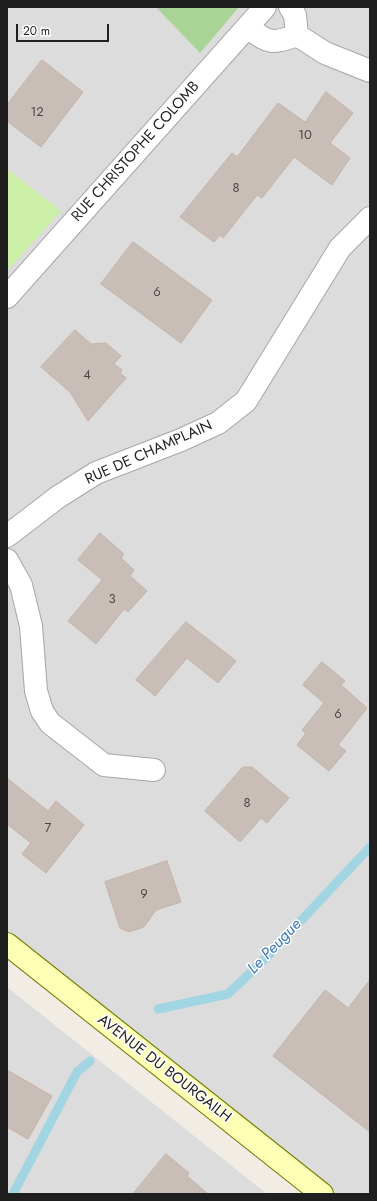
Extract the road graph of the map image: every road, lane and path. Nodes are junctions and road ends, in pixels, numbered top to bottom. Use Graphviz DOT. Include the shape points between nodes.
graph roads {
  1 [pos="265,7"];
  2 [pos="290,7"];
  3 [pos="248,27"];
  4 [pos="297,35"];
  5 [pos="370,71"];
  6 [pos="370,218"];
  7 [pos="7,297"];
  8 [pos="7,536"];
  9 [pos="7,560"];
  10 [pos="154,770"];
  11 [pos="7,944"];
  12 [pos="322,1194"];
  1 -- 3 [label="street, RUE CHRISTOPHE COLOMB"];
  2 -- 4 [label="street" via="295,15"];
  3 -- 4 [label="street" via="270,41 282,41"];
  3 -- 7 [label="street, RUE CHRISTOPHE COLOMB"];
  4 -- 5 [label="street" via="325,53"];
  6 -- 8 [label="street, RUE DE CHAMPLAIN" via="340,248 246,401 218,423 182,440 96,473 58,497"];
  9 -- 10 [label="street" via="21,585 31,626 36,692 42,711 50,723 104,765"];
  11 -- 12 [label="main road, AVENUE DU BOURGAILH"];
}
